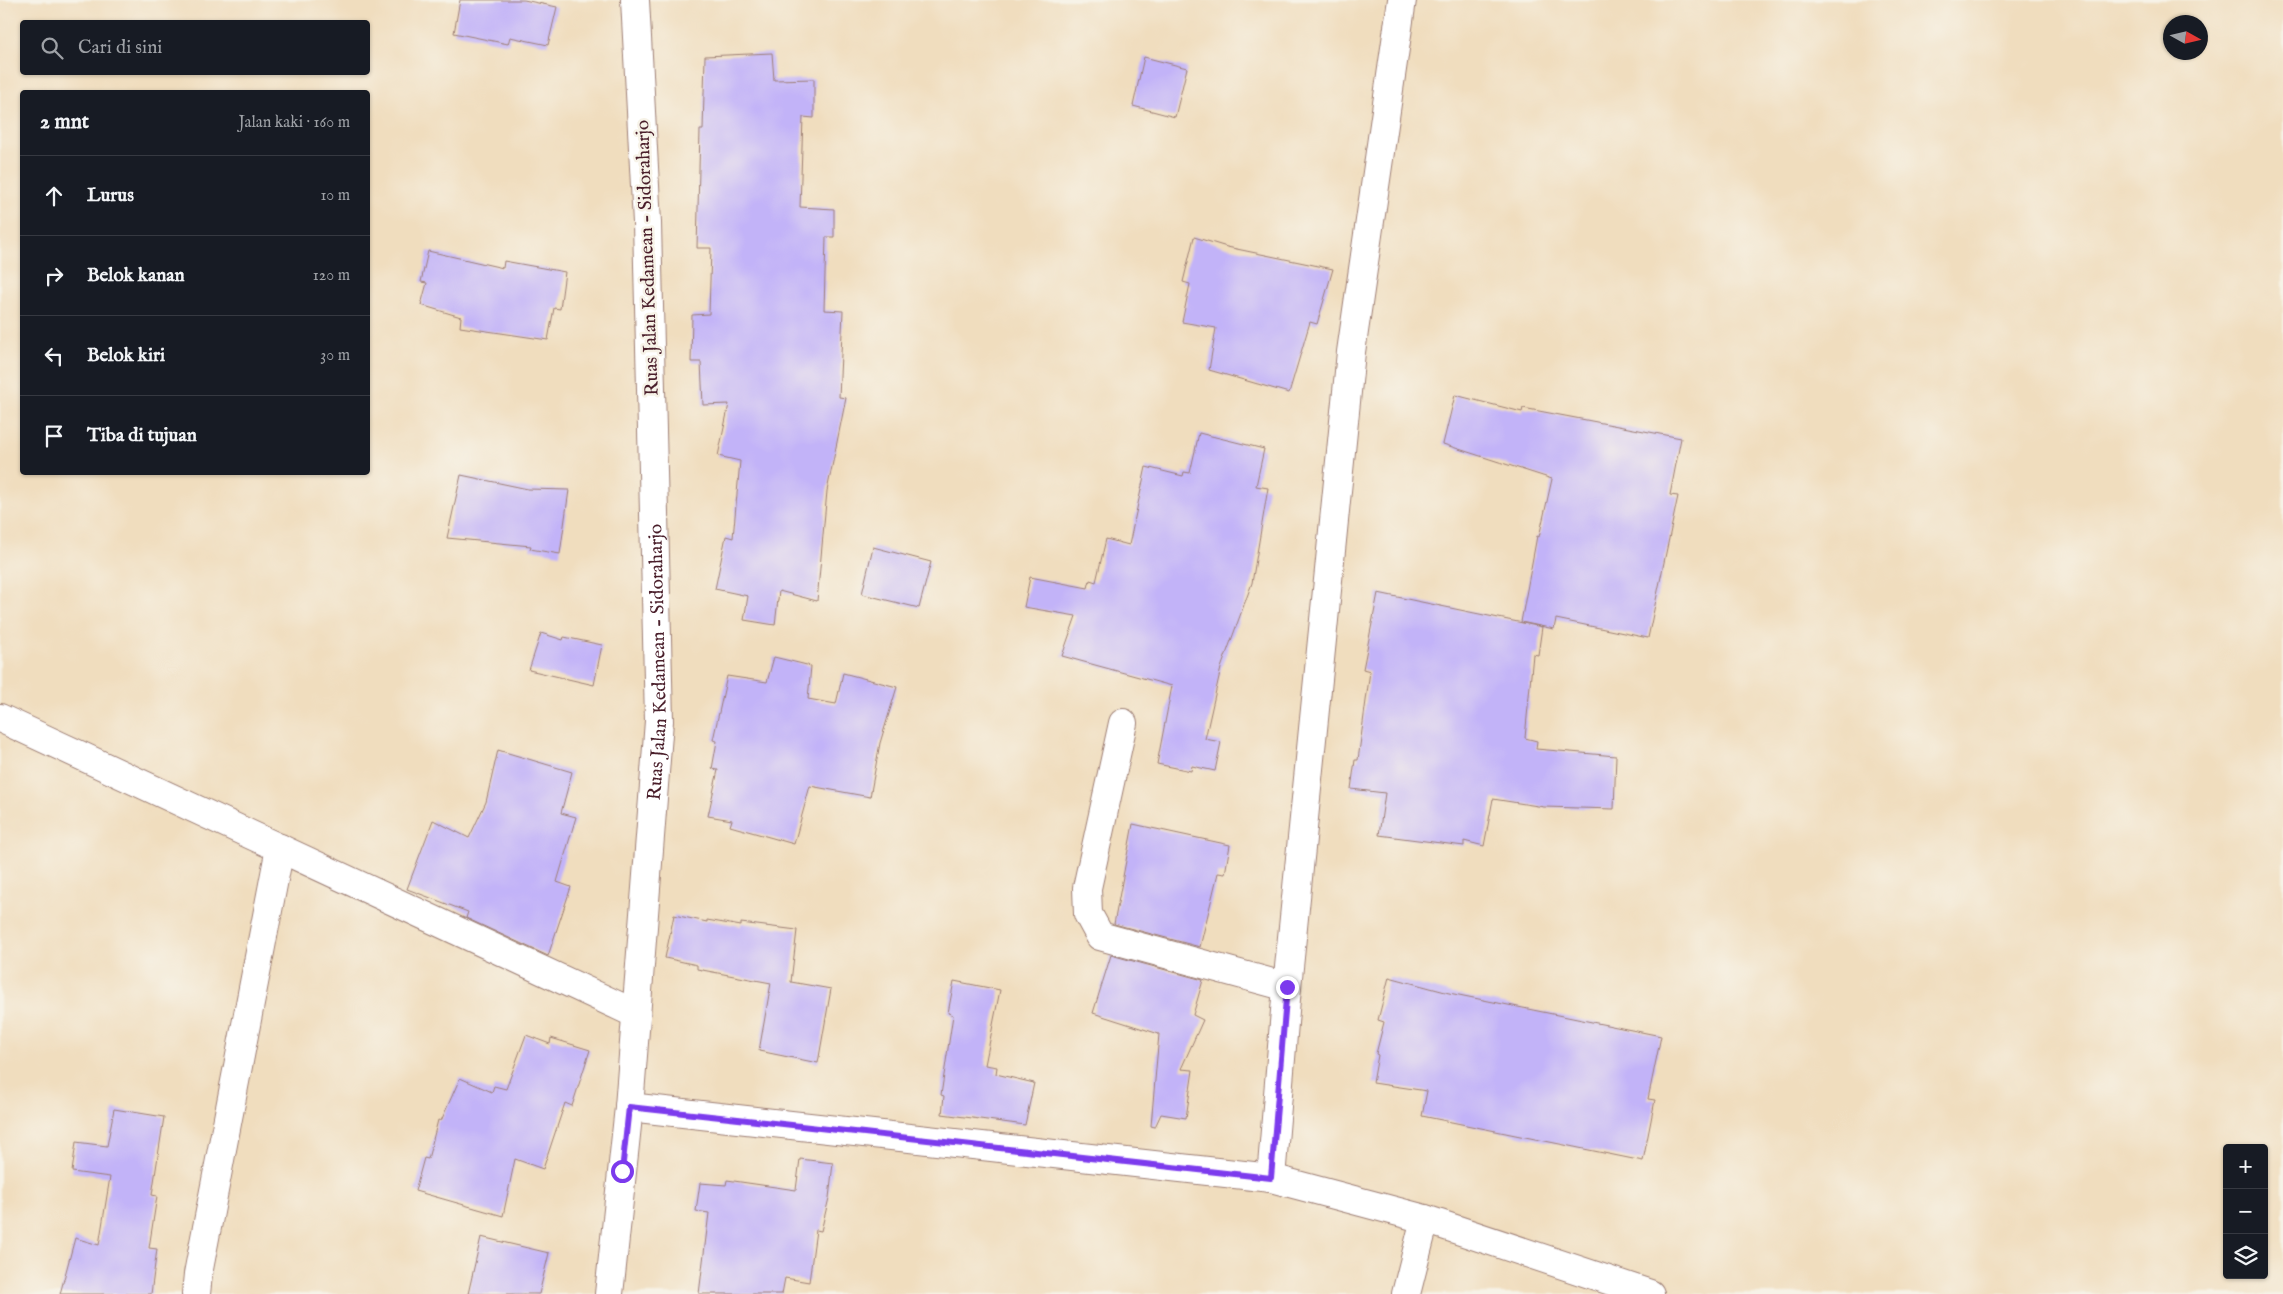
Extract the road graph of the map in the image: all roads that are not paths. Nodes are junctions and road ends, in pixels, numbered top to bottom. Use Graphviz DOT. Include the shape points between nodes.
graph roads {
  1 [pos="635,0"];
  2 [pos="1402,0"];
  3 [pos="0,718"];
  4 [pos="1123,723"];
  5 [pos="280,848"];
  6 [pos="1287,987"];
  7 [pos="636,1014"];
  8 [pos="629,1107"];
  9 [pos="1271,1178"];
  10 [pos="1425,1219"];
  11 [pos="196,1294"];
  12 [pos="609,1294"];
  13 [pos="1406,1294"];
  14 [pos="1650,1294"];
  1 -- 7 [label="street, Ruas Jalan Kedamean - Sidoraharjo" via="647,223 659,721"];
  2 -- 6 [label="street" via="1351,352"];
  3 -- 5 [label="street"];
  4 -- 6 [label="street" via="1087,888 1088,914 1100,936"];
  5 -- 7 [label="street"];
  5 -- 11 [label="street"];
  6 -- 9 [label="street"];
  7 -- 8 [label="street, Ruas Jalan Kedamean - Sidoraharjo"];
  8 -- 9 [label="street"];
  8 -- 12 [label="street, Ruas Jalan Kedamean - Sidoraharjo"];
  9 -- 10 [label="street"];
  10 -- 13 [label="street"];
  10 -- 14 [label="street"];
}
